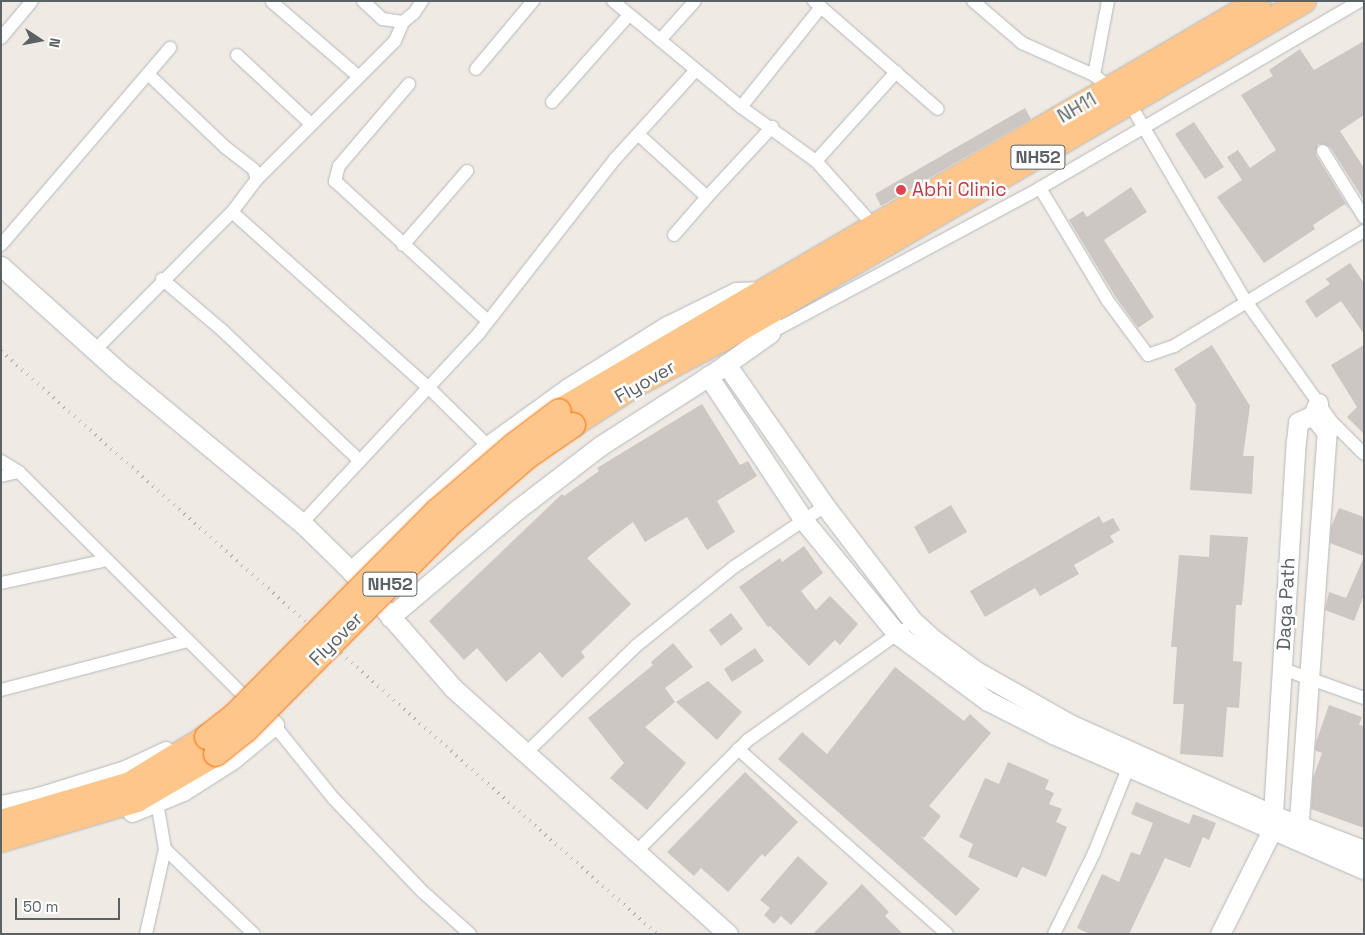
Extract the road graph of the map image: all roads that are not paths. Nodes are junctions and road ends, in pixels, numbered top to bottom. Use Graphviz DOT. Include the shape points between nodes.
graph roads {
  1 [pos="32,1"];
  2 [pos="363,1"];
  3 [pos="422,1"];
  4 [pos="533,1"];
  5 [pos="613,1"];
  6 [pos="695,1"];
  7 [pos="973,1"];
  8 [pos="1108,1"];
  9 [pos="1259,1"];
  10 [pos="1304,1"];
  11 [pos="1360,1"];
  12 [pos="272,2"];
  13 [pos="817,4"];
  14 [pos="1227,10"];
  15 [pos="629,14"];
  16 [pos="402,22"];
  17 [pos="1,38"];
  18 [pos="660,40"];
  19 [pos="170,48"];
  20 [pos="237,55"];
  21 [pos="476,69"];
  22 [pos="696,70"];
  23 [pos="896,72"];
  24 [pos="148,74"];
  25 [pos="358,76"];
  26 [pos="1102,82"];
  27 [pos="409,84"];
  28 [pos="552,102"];
  29 [pos="1130,104"];
  30 [pos="741,106"];
  31 [pos="938,109"];
  32 [pos="311,124"];
  33 [pos="1143,125"];
  34 [pos="772,127"];
  35 [pos="638,134"];
  36 [pos="1323,151"];
  37 [pos="816,161"];
  38 [pos="466,171"];
  39 [pos="257,179"];
  40 [pos="1040,188"];
  41 [pos="707,197"];
  42 [pos="232,212"];
  43 [pos="1364,217"];
  44 [pos="874,226"];
  45 [pos="1364,231"];
  46 [pos="674,236"];
  47 [pos="1,245"];
  48 [pos="403,245"];
  49 [pos="1,266"];
  50 [pos="162,279"];
  51 [pos="1244,300"];
  52 [pos="768,312"];
  53 [pos="488,321"];
  54 [pos="95,350"];
  55 [pos="726,364"];
  56 [pos="708,376"];
  57 [pos="429,388"];
  58 [pos="1316,409"];
  59 [pos="566,418"];
  60 [pos="488,446"];
  61 [pos="1364,454"];
  62 [pos="1,461"];
  63 [pos="360,462"];
  64 [pos="19,472"];
  65 [pos="1,476"];
  66 [pos="825,506"];
  67 [pos="805,522"];
  68 [pos="302,523"];
  69 [pos="107,560"];
  70 [pos="351,571"];
  71 [pos="1,583"];
  72 [pos="390,617"];
  73 [pos="913,622"];
  74 [pos="897,634"];
  75 [pos="188,641"];
  76 [pos="1283,669"];
  77 [pos="1311,679"];
  78 [pos="1,690"];
  79 [pos="242,694"];
  80 [pos="1364,698"];
  81 [pos="274,725"];
  82 [pos="204,726"];
  83 [pos="738,749"];
  84 [pos="525,754"];
  85 [pos="232,759"];
  86 [pos="1132,760"];
  87 [pos="157,802"];
  88 [pos="1,804"];
  89 [pos="1,822"];
  90 [pos="1274,823"];
  91 [pos="1298,831"];
  92 [pos="1,840"];
  93 [pos="165,849"];
  94 [pos="1364,850"];
  95 [pos="1,851"];
  96 [pos="637,852"];
  97 [pos="1364,869"];
  98 [pos="146,934"];
  99 [pos="254,934"];
  100 [pos="470,934"];
  101 [pos="728,934"];
  102 [pos="947,934"];
  103 [pos="1054,934"];
  104 [pos="1220,934"];
  1 -- 17 [label="street"];
  2 -- 16 [label="street" via="382,19"];
  3 -- 16 [label="street"];
  4 -- 21 [label="street"];
  5 -- 15 [label="street"];
  6 -- 18 [label="street"];
  7 -- 26 [label="street" via="1022,43"];
  8 -- 26 [label="street"];
  9 -- 14 [label="highway, NH11 / NH52"];
  10 -- 29 [label="highway, NH52"];
  11 -- 33 [label="street"];
  12 -- 25 [label="street"];
  13 -- 23 [label="street"];
  13 -- 30 [label="street"];
  14 -- 26 [label="highway, NH11 / NH52"];
  15 -- 18 [label="street"];
  15 -- 28 [label="street"];
  16 -- 25 [label="street" via="395,41"];
  18 -- 22 [label="street"];
  19 -- 24 [label="street"];
  20 -- 32 [label="street"];
  22 -- 30 [label="street"];
  22 -- 35 [label="street"];
  23 -- 31 [label="street"];
  23 -- 37 [label="street"];
  24 -- 39 [label="street" via="254,170"];
  24 -- 47 [label="street"];
  25 -- 32 [label="street"];
  26 -- 29 [label="street"];
  26 -- 44 [label="highway, NH11 / NH52"];
  27 -- 48 [label="street" via="339,166 335,181"];
  29 -- 33 [label="street"];
  29 -- 52 [label="highway, NH52"];
  30 -- 34 [label="street"];
  32 -- 39 [label="street"];
  33 -- 40 [label="street"];
  33 -- 51 [label="street"];
  34 -- 37 [label="street"];
  34 -- 41 [label="street"];
  35 -- 41 [label="street"];
  35 -- 53 [label="street"];
  36 -- 43 [label="street"];
  37 -- 44 [label="street"];
  38 -- 48 [label="street"];
  39 -- 42 [label="street"];
  40 -- 51 [label="street" via="1108,301 1148,355 1174,346"];
  40 -- 52 [label="street"];
  41 -- 46 [label="street"];
  42 -- 50 [label="street"];
  42 -- 57 [label="street"];
  44 -- 52 [label="highway, NH11 / NH52"];
  45 -- 51 [label="street"];
  48 -- 53 [label="street"];
  49 -- 54 [label="street"];
  50 -- 54 [label="street"];
  50 -- 63 [label="street" via="223,331"];
  51 -- 58 [label="street"];
  52 -- 55 [label="street"];
  52 -- 59 [label="highway, Flyover / NH52" via="635,385"];
  52 -- 60 [label="street" via="736,292 667,326 568,388"];
  53 -- 57 [label="street"];
  54 -- 68 [label="street"];
  55 -- 56 [label="street"];
  55 -- 66 [label="street"];
  56 -- 67 [label="street"];
  56 -- 72 [label="street" via="600,446 518,508"];
  57 -- 60 [label="street"];
  57 -- 63 [label="street"];
  58 -- 61 [label="street"];
  58 -- 76 [label="street, Daga Path" via="1298,422"];
  58 -- 77 [label="street" via="1327,433"];
  59 -- 89 [label="highway, Flyover / NH52, bridge" via="514,445 438,511 233,717 207,737 130,784"];
  59 -- 92 [label="highway, Flyover / NH52, bridge" via="527,457 451,523 246,730 216,754 137,800"];
  60 -- 70 [label="street"];
  62 -- 64 [label="street"];
  63 -- 68 [label="street"];
  64 -- 65 [label="street"];
  64 -- 69 [label="street"];
  66 -- 67 [label="street"];
  66 -- 73 [label="street"];
  67 -- 74 [label="street"];
  67 -- 84 [label="street" via="734,567 636,646"];
  68 -- 70 [label="street"];
  69 -- 71 [label="street"];
  69 -- 75 [label="street"];
  70 -- 72 [label="street"];
  72 -- 84 [label="street" via="453,688"];
  73 -- 74 [label="street"];
  73 -- 86 [label="street" via="976,671"];
  74 -- 83 [label="street"];
  74 -- 86 [label="street" via="988,701 1053,734"];
  75 -- 78 [label="street"];
  75 -- 79 [label="street"];
  76 -- 77 [label="street"];
  76 -- 90 [label="street, Daga Path"];
  77 -- 80 [label="street"];
  77 -- 91 [label="street"];
  79 -- 81 [label="street"];
  79 -- 82 [label="street"];
  81 -- 85 [label="street"];
  81 -- 100 [label="street" via="334,798 422,892"];
  82 -- 85 [label="street"];
  82 -- 88 [label="street" via="159,755 125,770 38,797"];
  83 -- 96 [label="street"];
  83 -- 102 [label="street"];
  84 -- 96 [label="street"];
  85 -- 87 [label="street" via="183,790"];
  86 -- 90 [label="street"];
  86 -- 103 [label="street" via="1094,853"];
  87 -- 93 [label="street"];
  87 -- 95 [label="street"];
  90 -- 91 [label="street"];
  90 -- 104 [label="street"];
  91 -- 94 [label="street"];
  91 -- 97 [label="street"];
  93 -- 98 [label="street"];
  93 -- 99 [label="street"];
  96 -- 101 [label="street"];
}
